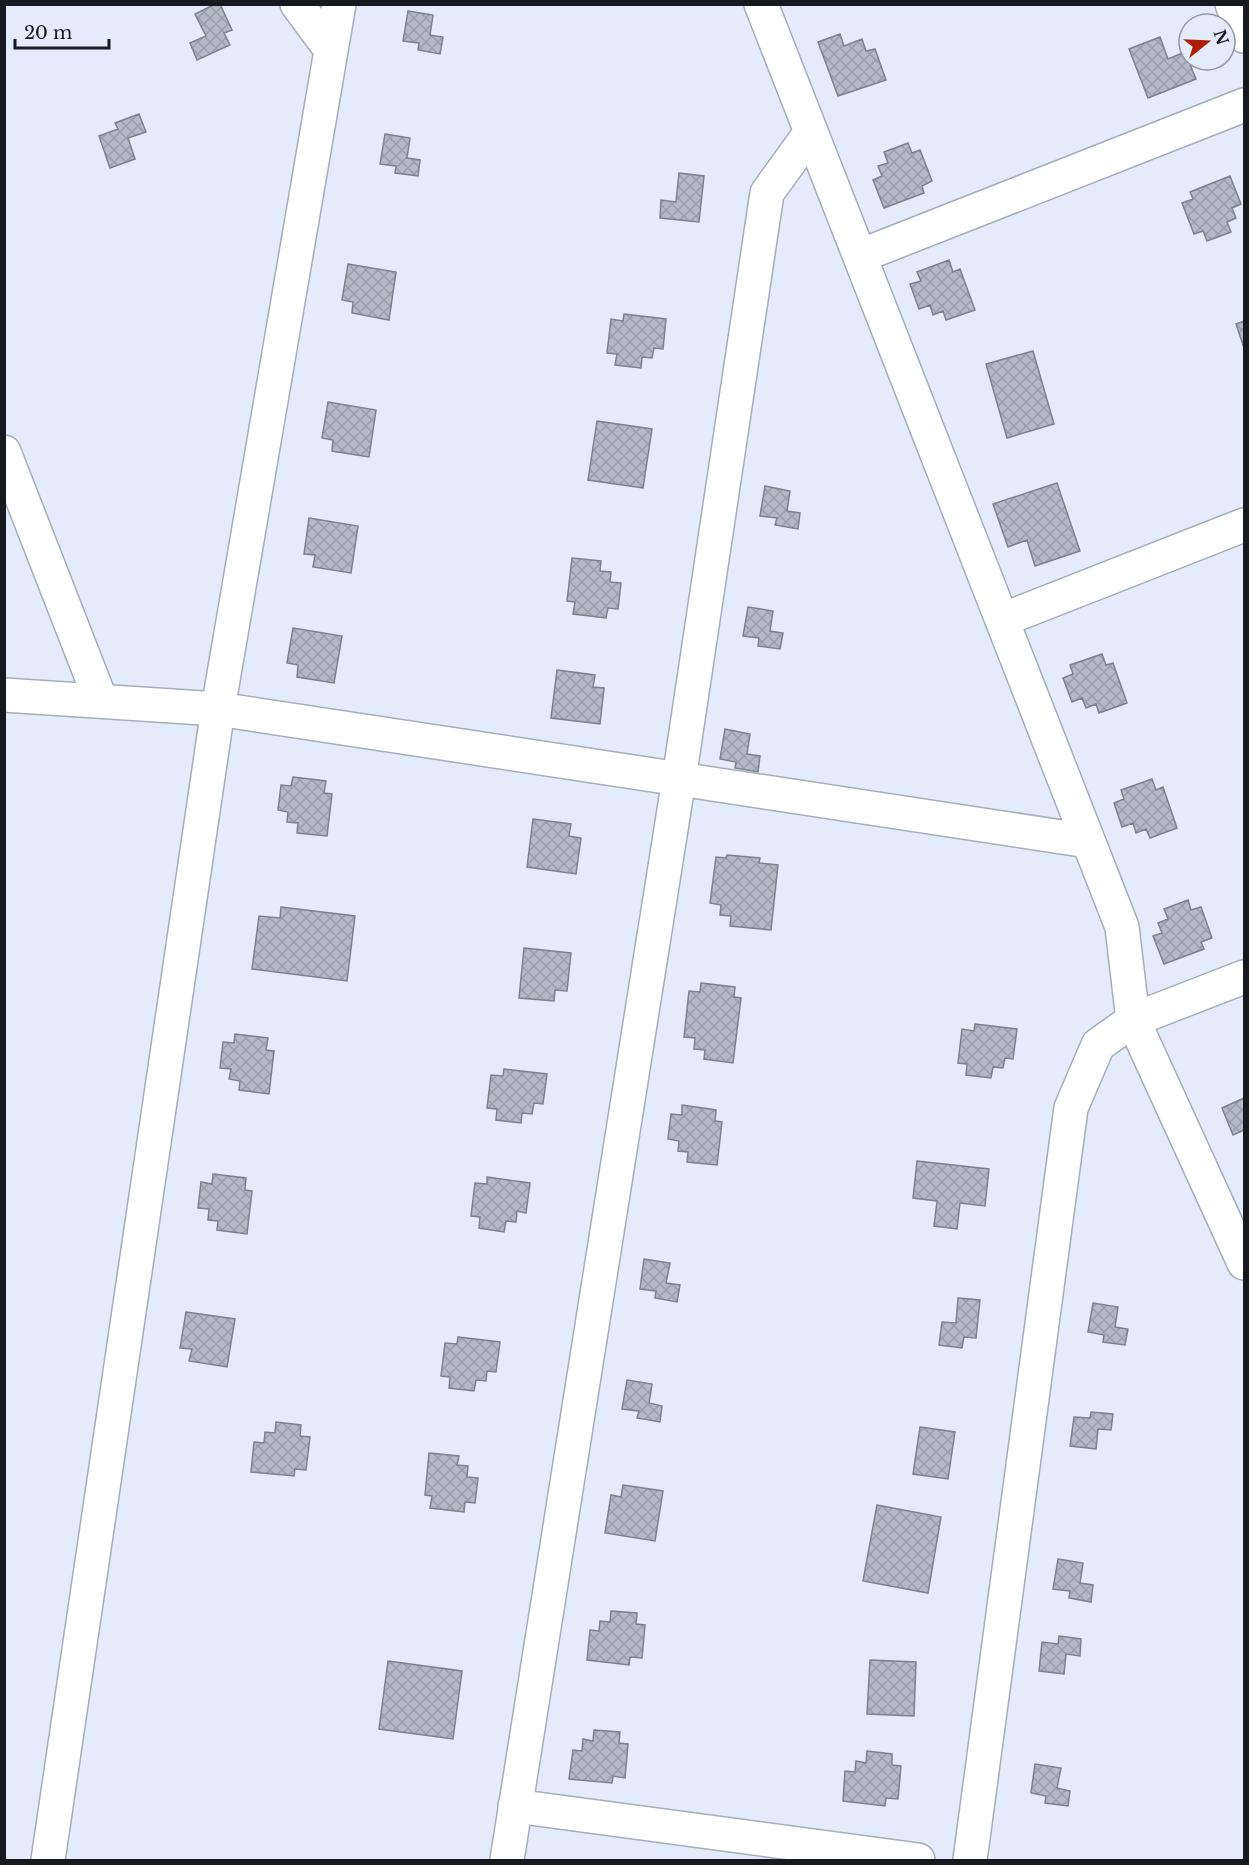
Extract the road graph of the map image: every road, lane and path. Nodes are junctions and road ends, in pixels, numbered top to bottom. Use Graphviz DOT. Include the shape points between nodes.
graph roads {
  1 [pos="297,4"];
  2 [pos="339,4"];
  3 [pos="761,4"];
  4 [pos="1232,4"];
  5 [pos="1245,36"];
  6 [pos="331,50"];
  7 [pos="1245,105"];
  8 [pos="811,132"];
  9 [pos="860,256"];
  10 [pos="4,452"];
  11 [pos="1245,525"];
  12 [pos="1002,620"];
  13 [pos="4,695"];
  14 [pos="101,701"];
  15 [pos="218,709"];
  16 [pos="679,779"];
  17 [pos="1088,841"];
  18 [pos="1245,977"];
  19 [pos="1133,1020"];
  20 [pos="1245,1263"];
  21 [pos="516,1806"];
  22 [pos="48,1860"];
  23 [pos="507,1860"];
  24 [pos="918,1860"];
  25 [pos="970,1860"];
  1 -- 6 [label="street"];
  2 -- 6 [label="street"];
  3 -- 8 [label="street"];
  4 -- 5 [label="street"];
  6 -- 15 [label="street"];
  7 -- 9 [label="street"];
  8 -- 9 [label="street"];
  8 -- 16 [label="street" via="767,193"];
  9 -- 12 [label="street"];
  10 -- 14 [label="street"];
  11 -- 12 [label="street"];
  12 -- 17 [label="street"];
  13 -- 14 [label="street"];
  14 -- 15 [label="street"];
  15 -- 16 [label="street"];
  15 -- 22 [label="street"];
  16 -- 17 [label="street"];
  16 -- 21 [label="street"];
  17 -- 19 [label="street" via="1122,927"];
  18 -- 19 [label="street"];
  19 -- 20 [label="street"];
  19 -- 25 [label="street" via="1098,1045 1071,1108"];
  21 -- 23 [label="street"];
  21 -- 24 [label="street"];
}
